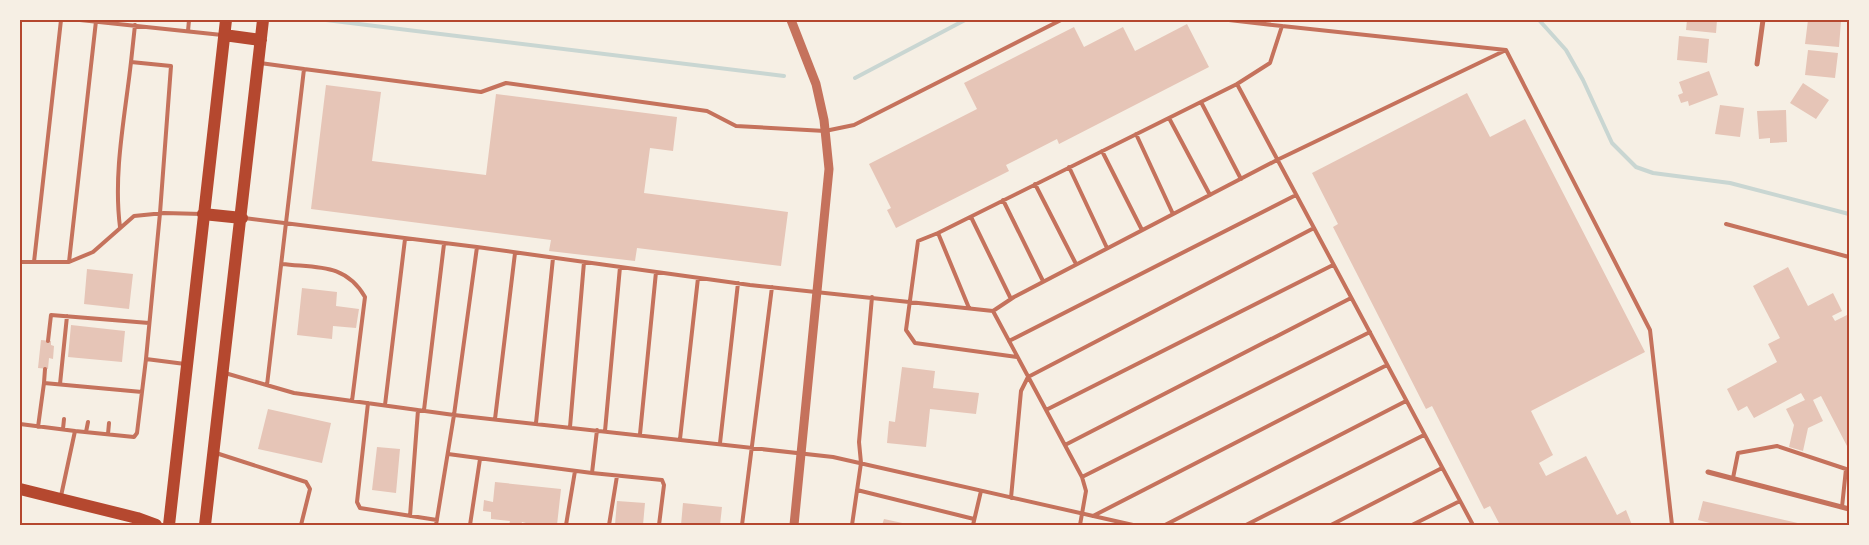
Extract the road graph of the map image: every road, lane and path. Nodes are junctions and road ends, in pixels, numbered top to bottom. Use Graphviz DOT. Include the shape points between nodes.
graph roads {
  1 [pos="60,20"];
  2 [pos="80,20"];
  3 [pos="190,20"];
  4 [pos="226,20"];
  5 [pos="263,20"];
  6 [pos="791,20"];
  7 [pos="1061,20"];
  8 [pos="1229,20"];
  9 [pos="1763,20"];
  10 [pos="96,22"];
  11 [pos="135,25"];
  12 [pos="1282,26"];
  13 [pos="188,31"];
  14 [pos="224,35"];
  15 [pos="261,40"];
  16 [pos="1506,50"];
  17 [pos="131,62"];
  18 [pos="258,63"];
  19 [pos="1757,64"];
  20 [pos="304,69"];
  21 [pos="1237,84"];
  22 [pos="1201,102"];
  23 [pos="1169,118"];
  24 [pos="825,131"];
  25 [pos="1136,134"];
  26 [pos="1102,151"];
  27 [pos="1277,160"];
  28 [pos="1069,167"];
  29 [pos="1241,179"];
  30 [pos="1036,184"];
  31 [pos="1210,195"];
  32 [pos="1296,195"];
  33 [pos="1003,200"];
  34 [pos="160,213"];
  35 [pos="203,214"];
  36 [pos="1173,214"];
  37 [pos="971,217"];
  38 [pos="242,218"];
  39 [pos="287,224"];
  40 [pos="1726,224"];
  41 [pos="120,227"];
  42 [pos="1314,228"];
  43 [pos="1142,230"];
  44 [pos="938,233"];
  45 [pos="405,239"];
  46 [pos="444,244"];
  47 [pos="477,248"];
  48 [pos="1107,248"];
  49 [pos="514,253"];
  50 [pos="553,258"];
  51 [pos="1849,258"];
  52 [pos="20,262"];
  53 [pos="34,262"];
  54 [pos="69,262"];
  55 [pos="584,262"];
  56 [pos="282,264"];
  57 [pos="1076,264"];
  58 [pos="1333,264"];
  59 [pos="620,267"];
  60 [pos="656,272"];
  61 [pos="698,278"];
  62 [pos="1043,282"];
  63 [pos="738,283"];
  64 [pos="772,287"];
  65 [pos="818,292"];
  66 [pos="872,298"];
  67 [pos="1351,298"];
  68 [pos="1011,299"];
  69 [pos="909,301"];
  70 [pos="969,308"];
  71 [pos="993,311"];
  72 [pos="67,316"];
  73 [pos="149,323"];
  74 [pos="1370,332"];
  75 [pos="48,341"];
  76 [pos="1009,341"];
  77 [pos="1017,357"];
  78 [pos="146,359"];
  79 [pos="187,364"];
  80 [pos="1387,365"];
  81 [pos="45,369"];
  82 [pos="223,372"];
  83 [pos="1028,377"];
  84 [pos="44,383"];
  85 [pos="60,384"];
  86 [pos="68,385"];
  87 [pos="267,385"];
  88 [pos="91,387"];
  89 [pos="112,389"];
  90 [pos="67,391"];
  91 [pos="142,392"];
  92 [pos="91,394"];
  93 [pos="112,396"];
  94 [pos="352,401"];
  95 [pos="1406,401"];
  96 [pos="368,403"];
  97 [pos="385,405"];
  98 [pos="418,410"];
  99 [pos="424,410"];
  100 [pos="1046,410"];
  101 [pos="454,415"];
  102 [pos="64,419"];
  103 [pos="495,419"];
  104 [pos="88,422"];
  105 [pos="536,423"];
  106 [pos="20,424"];
  107 [pos="109,424"];
  108 [pos="38,427"];
  109 [pos="570,427"];
  110 [pos="63,429"];
  111 [pos="597,430"];
  112 [pos="75,431"];
  113 [pos="605,431"];
  114 [pos="86,432"];
  115 [pos="108,434"];
  116 [pos="640,434"];
  117 [pos="1424,434"];
  118 [pos="680,439"];
  119 [pos="720,443"];
  120 [pos="1065,445"];
  121 [pos="753,447"];
  122 [pos="802,452"];
  123 [pos="214,453"];
  124 [pos="448,454"];
  125 [pos="480,458"];
  126 [pos="861,463"];
  127 [pos="1442,468"];
  128 [pos="1848,469"];
  129 [pos="575,470"];
  130 [pos="1708,472"];
  131 [pos="592,473"];
  132 [pos="617,476"];
  133 [pos="1082,477"];
  134 [pos="1733,478"];
  135 [pos="20,489"];
  136 [pos="857,490"];
  137 [pos="981,491"];
  138 [pos="61,498"];
  139 [pos="1011,498"];
  140 [pos="1460,501"];
  141 [pos="1842,507"];
  142 [pos="1849,509"];
  143 [pos="1083,514"];
  144 [pos="410,516"];
  145 [pos="1093,516"];
  146 [pos="974,519"];
  147 [pos="436,523"];
  148 [pos="156,525"];
  149 [pos="169,525"];
  150 [pos="204,525"];
  151 [pos="301,525"];
  152 [pos="470,525"];
  153 [pos="566,525"];
  154 [pos="609,525"];
  155 [pos="659,525"];
  156 [pos="742,525"];
  157 [pos="794,525"];
  158 [pos="852,525"];
  159 [pos="973,525"];
  160 [pos="1080,525"];
  161 [pos="1134,525"];
  162 [pos="1165,525"];
  163 [pos="1246,525"];
  164 [pos="1331,525"];
  165 [pos="1412,525"];
  166 [pos="1473,525"];
  167 [pos="1672,525"];
  1 -- 53 [label="lane"];
  2 -- 10 [label="lane"];
  3 -- 13 [label="lane"];
  4 -- 14 [label="main road"];
  5 -- 15 [label="main road"];
  6 -- 24 [label="street" via="816,84"];
  7 -- 24 [label="lane" via="854,125"];
  8 -- 12 [label="lane"];
  9 -- 19 [label="street"];
  10 -- 11 [label="lane"];
  10 -- 54 [label="lane"];
  11 -- 13 [label="lane"];
  11 -- 17 [label="lane"];
  12 -- 16 [label="lane"];
  12 -- 21 [label="lane" via="1270,64"];
  13 -- 14 [label="lane"];
  14 -- 15 [label="main road"];
  14 -- 35 [label="main road"];
  15 -- 18 [label="main road"];
  16 -- 27 [label="lane"];
  16 -- 167 [label="lane" via="1650,330"];
  17 -- 34 [label="lane" via="171,66"];
  17 -- 41 [label="lane" via="118,176"];
  18 -- 20 [label="lane"];
  18 -- 38 [label="main road"];
  20 -- 24 [label="lane" via="481,92 506,83 707,111 736,126"];
  20 -- 39 [label="lane"];
  21 -- 22 [label="lane"];
  21 -- 27 [label="lane"];
  22 -- 23 [label="lane"];
  22 -- 29 [label="lane"];
  23 -- 25 [label="lane"];
  23 -- 31 [label="lane"];
  24 -- 65 [label="street" via="829,183"];
  25 -- 26 [label="lane"];
  25 -- 36 [label="lane"];
  26 -- 28 [label="lane"];
  26 -- 43 [label="lane"];
  27 -- 29 [label="lane"];
  27 -- 32 [label="lane"];
  28 -- 30 [label="lane"];
  28 -- 48 [label="lane"];
  29 -- 31 [label="lane"];
  30 -- 33 [label="lane"];
  30 -- 57 [label="lane"];
  31 -- 36 [label="lane"];
  32 -- 42 [label="lane"];
  32 -- 76 [label="lane"];
  33 -- 37 [label="lane"];
  33 -- 62 [label="lane"];
  34 -- 35 [label="lane"];
  34 -- 41 [label="lane" via="134,216"];
  34 -- 73 [label="lane"];
  35 -- 38 [label="main road"];
  35 -- 79 [label="main road"];
  36 -- 43 [label="lane"];
  37 -- 44 [label="lane"];
  37 -- 68 [label="lane"];
  38 -- 39 [label="lane"];
  38 -- 82 [label="main road"];
  39 -- 45 [label="lane"];
  39 -- 56 [label="lane"];
  40 -- 51 [label="lane"];
  41 -- 54 [label="lane" via="93,252"];
  42 -- 58 [label="lane"];
  42 -- 83 [label="lane"];
  43 -- 48 [label="lane"];
  44 -- 69 [label="lane" via="918,241"];
  44 -- 70 [label="lane"];
  45 -- 46 [label="lane"];
  45 -- 97 [label="lane"];
  46 -- 47 [label="lane"];
  46 -- 99 [label="lane"];
  47 -- 49 [label="lane"];
  47 -- 101 [label="lane"];
  48 -- 57 [label="lane"];
  49 -- 50 [label="lane"];
  49 -- 103 [label="lane"];
  50 -- 55 [label="lane"];
  50 -- 105 [label="lane"];
  52 -- 53 [label="lane"];
  53 -- 54 [label="lane"];
  55 -- 59 [label="lane"];
  55 -- 109 [label="lane"];
  56 -- 87 [label="lane"];
  56 -- 94 [label="lane" via="345,274 358,285 365,297"];
  57 -- 62 [label="lane"];
  58 -- 67 [label="lane"];
  58 -- 100 [label="lane"];
  59 -- 60 [label="lane"];
  59 -- 113 [label="lane"];
  60 -- 61 [label="lane"];
  60 -- 116 [label="lane"];
  61 -- 63 [label="lane"];
  61 -- 118 [label="lane"];
  62 -- 68 [label="lane"];
  63 -- 64 [label="lane"];
  63 -- 119 [label="lane"];
  64 -- 65 [label="lane"];
  64 -- 121 [label="lane"];
  65 -- 66 [label="lane"];
  65 -- 122 [label="street"];
  66 -- 69 [label="lane"];
  66 -- 126 [label="lane" via="859,442"];
  67 -- 74 [label="lane"];
  67 -- 120 [label="lane"];
  68 -- 71 [label="lane"];
  69 -- 70 [label="lane"];
  69 -- 77 [label="lane" via="906,330 915,343"];
  70 -- 71 [label="lane"];
  71 -- 76 [label="lane"];
  72 -- 73 [label="lane"];
  72 -- 75 [label="lane" via="51,315"];
  72 -- 85 [label="lane"];
  73 -- 78 [label="lane"];
  74 -- 80 [label="lane"];
  74 -- 133 [label="lane"];
  76 -- 77 [label="lane"];
  77 -- 83 [label="lane"];
  78 -- 79 [label="lane"];
  78 -- 91 [label="lane"];
  79 -- 149 [label="main road"];
  80 -- 95 [label="lane"];
  80 -- 145 [label="lane"];
  81 -- 84 [label="lane"];
  82 -- 87 [label="lane"];
  82 -- 123 [label="main road"];
  83 -- 100 [label="lane"];
  83 -- 139 [label="lane" via="1021,391"];
  84 -- 85 [label="lane"];
  84 -- 108 [label="lane"];
  85 -- 86 [label="lane"];
  86 -- 88 [label="lane"];
  86 -- 90 [label="lane"];
  87 -- 94 [label="lane" via="294,393"];
  88 -- 89 [label="lane"];
  88 -- 92 [label="lane"];
  89 -- 91 [label="lane"];
  89 -- 93 [label="lane"];
  91 -- 115 [label="lane" via="137,433 134,436"];
  94 -- 96 [label="lane"];
  95 -- 117 [label="lane"];
  95 -- 162 [label="lane"];
  96 -- 97 [label="lane"];
  96 -- 144 [label="lane" via="357,502 360,508"];
  97 -- 98 [label="lane"];
  98 -- 99 [label="lane"];
  98 -- 144 [label="lane"];
  99 -- 101 [label="lane"];
  100 -- 120 [label="lane"];
  101 -- 103 [label="lane"];
  101 -- 124 [label="lane"];
  102 -- 110 [label="lane"];
  103 -- 105 [label="lane"];
  104 -- 114 [label="lane"];
  105 -- 109 [label="lane"];
  106 -- 108 [label="lane"];
  107 -- 115 [label="lane"];
  108 -- 110 [label="lane"];
  109 -- 111 [label="lane"];
  110 -- 112 [label="lane"];
  111 -- 113 [label="lane"];
  111 -- 131 [label="lane"];
  112 -- 114 [label="lane"];
  112 -- 138 [label="lane"];
  113 -- 116 [label="lane"];
  114 -- 115 [label="lane"];
  116 -- 118 [label="lane"];
  117 -- 127 [label="lane"];
  117 -- 163 [label="lane"];
  118 -- 119 [label="lane"];
  119 -- 121 [label="lane"];
  120 -- 133 [label="lane"];
  121 -- 122 [label="lane"];
  121 -- 156 [label="lane"];
  122 -- 126 [label="lane"];
  122 -- 157 [label="street"];
  123 -- 150 [label="main road"];
  123 -- 151 [label="lane" via="306,482 310,489"];
  124 -- 125 [label="lane"];
  124 -- 147 [label="lane"];
  125 -- 129 [label="lane"];
  125 -- 152 [label="lane"];
  126 -- 136 [label="lane"];
  126 -- 137 [label="lane"];
  127 -- 140 [label="lane"];
  127 -- 164 [label="lane"];
  128 -- 134 [label="lane" via="1778,446 1738,453"];
  128 -- 141 [label="lane"];
  129 -- 131 [label="lane"];
  129 -- 153 [label="lane"];
  130 -- 134 [label="street"];
  131 -- 132 [label="lane"];
  132 -- 154 [label="lane"];
  132 -- 155 [label="lane" via="662,480"];
  133 -- 143 [label="lane" via="1086,491"];
  134 -- 141 [label="street"];
  135 -- 138 [label="main road"];
  136 -- 146 [label="lane"];
  136 -- 158 [label="lane"];
  137 -- 139 [label="lane"];
  137 -- 146 [label="lane"];
  138 -- 148 [label="main road"];
  139 -- 143 [label="lane"];
  140 -- 165 [label="lane"];
  140 -- 166 [label="lane"];
  141 -- 142 [label="street"];
  143 -- 145 [label="lane"];
  143 -- 160 [label="lane"];
  144 -- 147 [label="lane"];
  145 -- 161 [label="lane"];
  146 -- 159 [label="lane"];
}
